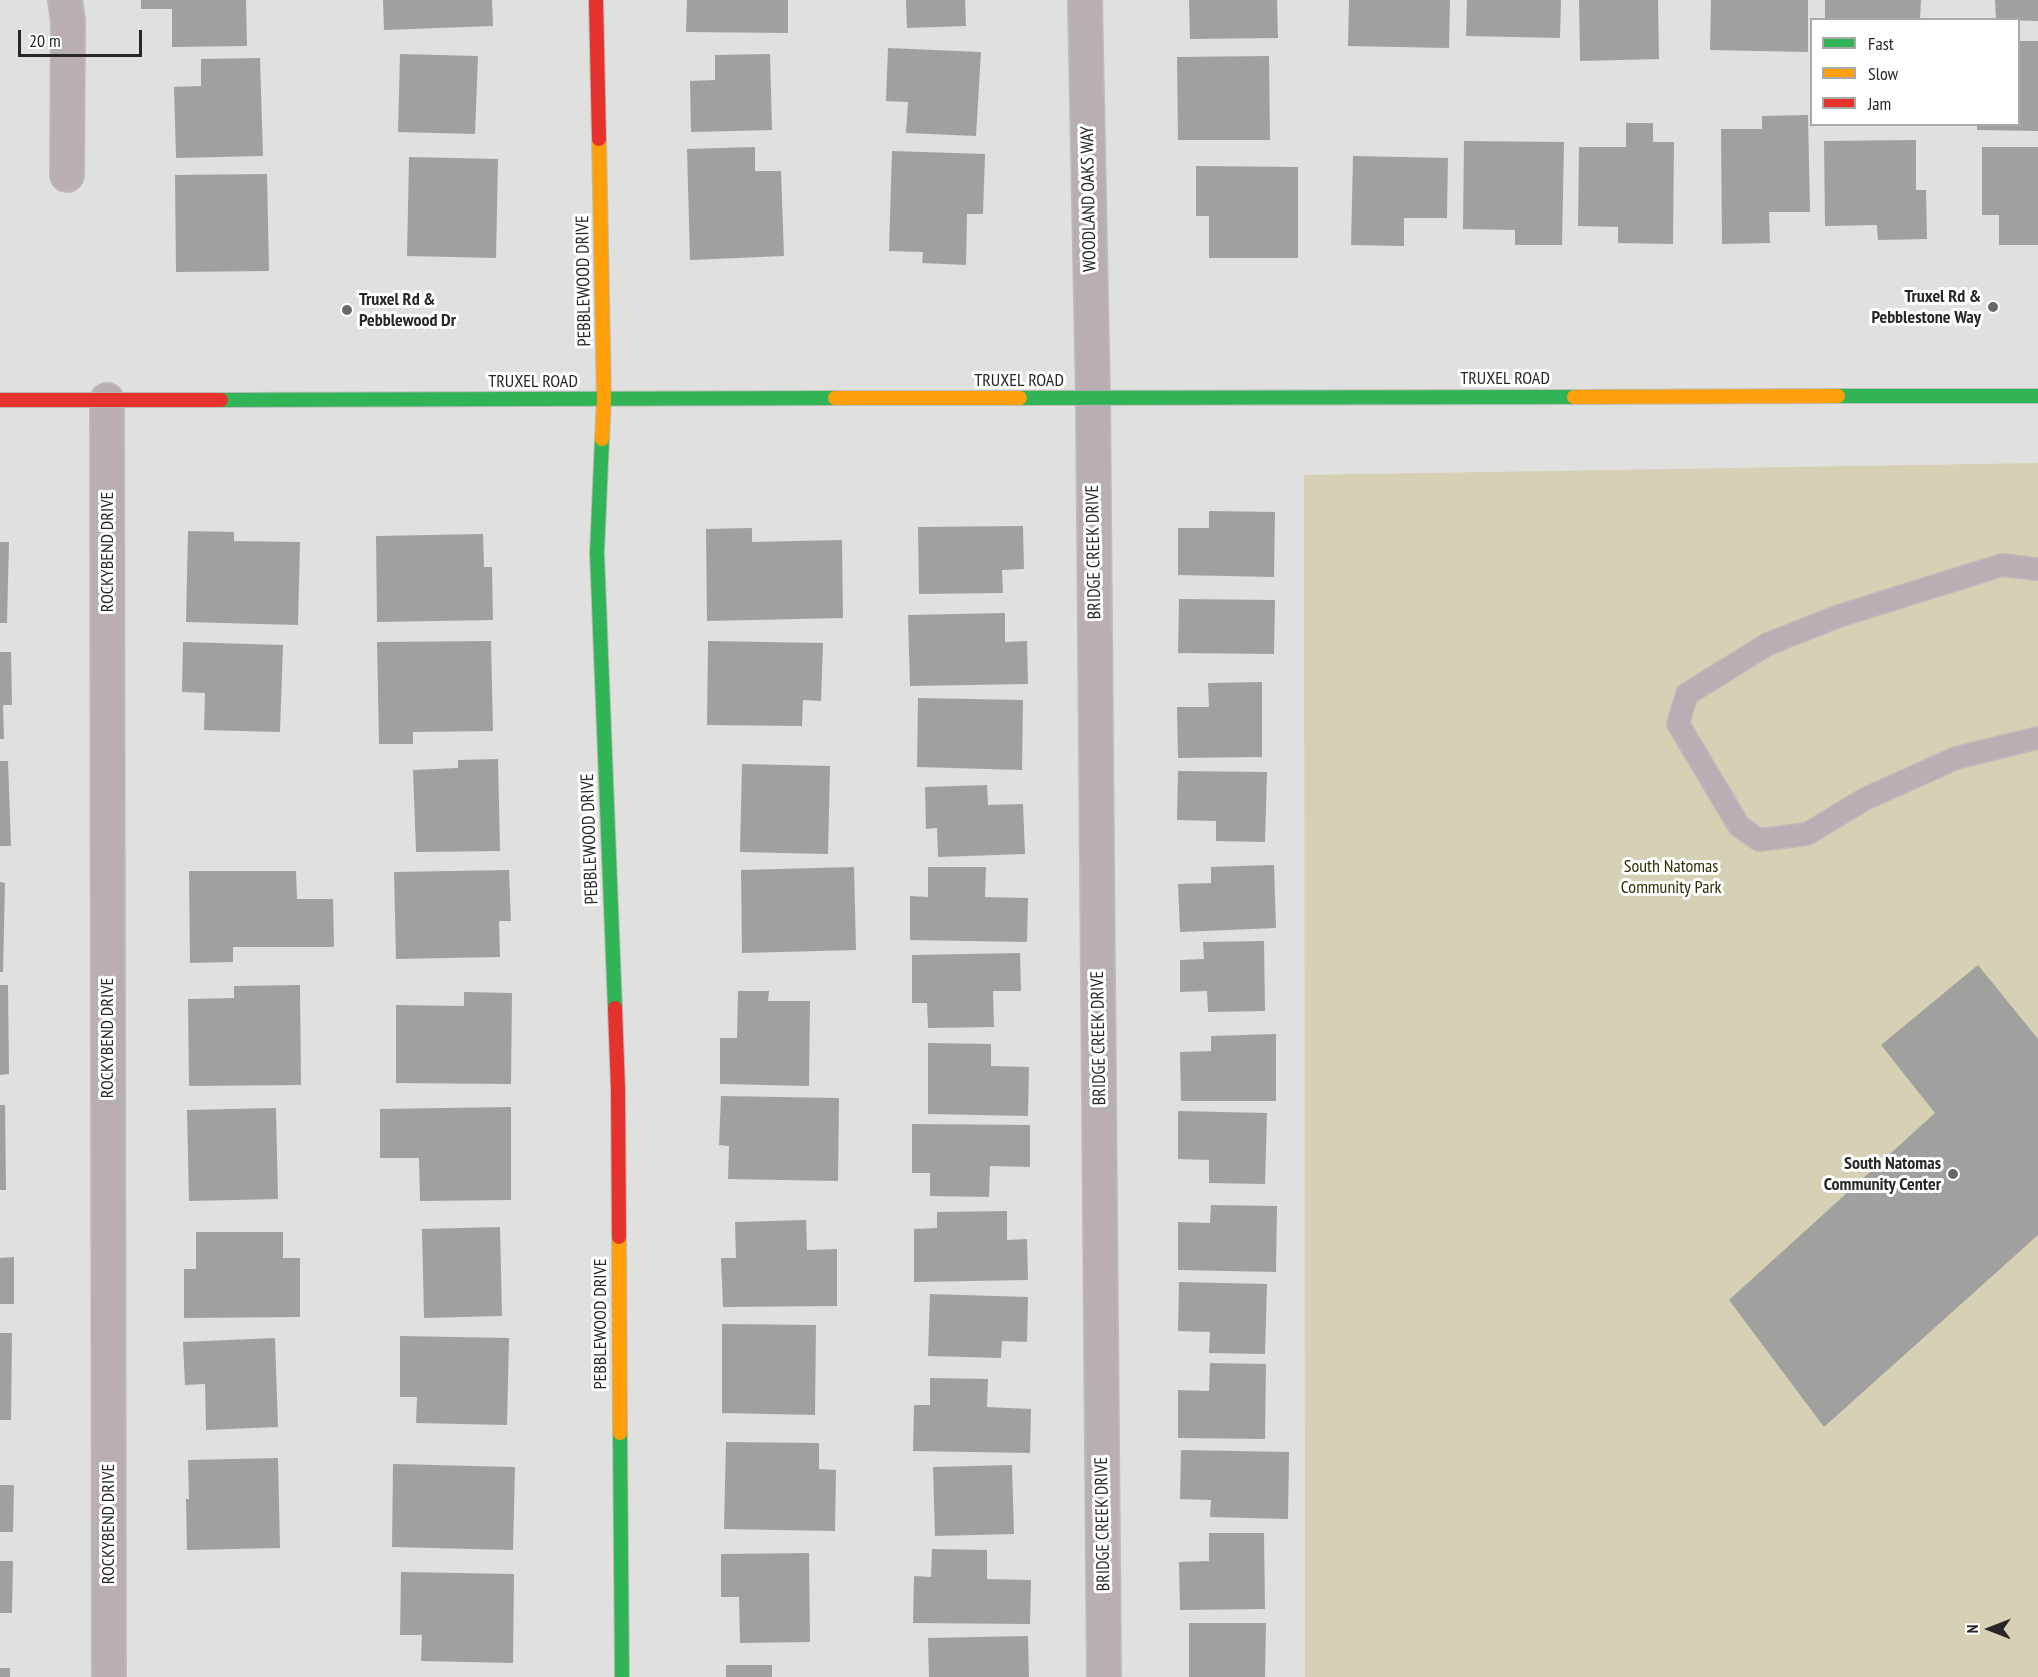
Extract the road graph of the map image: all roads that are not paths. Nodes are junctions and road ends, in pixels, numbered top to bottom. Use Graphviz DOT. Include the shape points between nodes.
graph roads {
  1 [pos="65,0"];
  2 [pos="596,0"];
  3 [pos="1085,0"];
  4 [pos="68,175"];
  5 [pos="2038,396"];
  6 [pos="1093,399"];
  7 [pos="0,400"];
  8 [pos="107,400"];
  9 [pos="604,400"];
  10 [pos="2038,569"];
  11 [pos="2038,738"];
  12 [pos="109,1677"];
  13 [pos="622,1677"];
  14 [pos="1104,1677"];
  1 -- 4 [label="street"];
  2 -- 9 [label="main road, PEBBLEWOOD DRIVE"];
  3 -- 6 [label="street, WOODLAND OAKS WAY"];
  5 -- 6 [label="main road, TRUXEL ROAD"];
  6 -- 9 [label="main road, TRUXEL ROAD"];
  6 -- 14 [label="street, BRIDGE CREEK DRIVE"];
  7 -- 8 [label="main road, TRUXEL ROAD"];
  8 -- 9 [label="main road, TRUXEL ROAD"];
  8 -- 12 [label="street, ROCKYBEND DRIVE"];
  9 -- 13 [label="main road, PEBBLEWOOD DRIVE" via="597,553 618,1089"];
  10 -- 11 [label="lane" via="2002,565 1839,616 1768,644 1687,694 1678,724 1739,826 1759,840 1807,834 1865,799 1956,758"];
}
